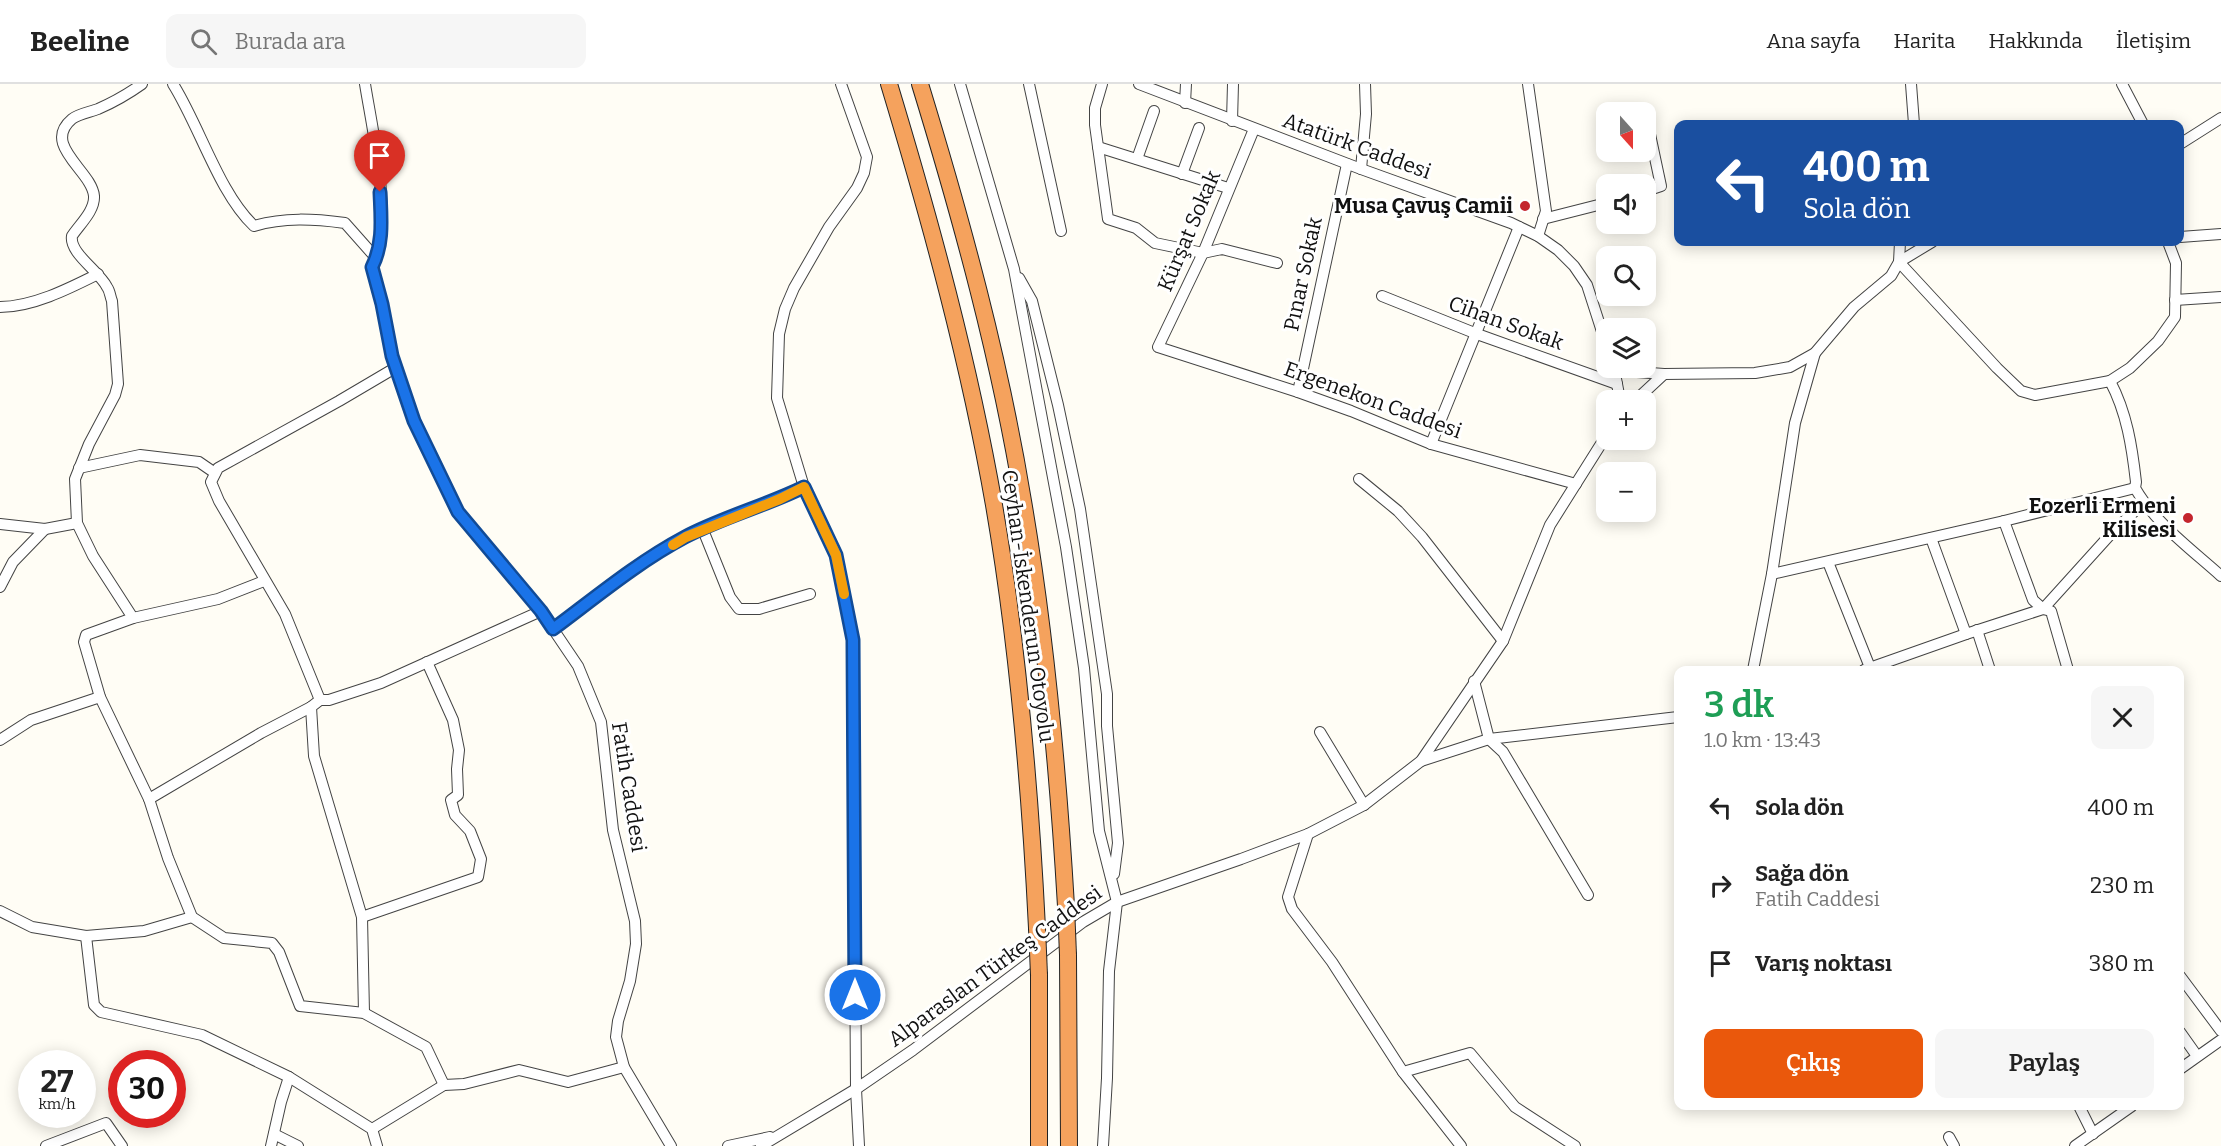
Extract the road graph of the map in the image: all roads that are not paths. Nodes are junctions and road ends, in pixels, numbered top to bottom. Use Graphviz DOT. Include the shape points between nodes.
graph roads {
  1 [pos="142,84"];
  2 [pos="173,84"];
  3 [pos="365,84"];
  4 [pos="841,84"];
  5 [pos="889,84"];
  6 [pos="920,84"];
  7 [pos="960,84"];
  8 [pos="1029,84"];
  9 [pos="1102,84"];
  10 [pos="1139,84"];
  11 [pos="1186,84"];
  12 [pos="1233,84"];
  13 [pos="1365,84"];
  14 [pos="1528,84"];
  15 [pos="1911,84"];
  16 [pos="2122,84"];
  17 [pos="1185,103"];
  18 [pos="1154,111"];
  19 [pos="2221,117"];
  20 [pos="1914,120"];
  21 [pos="2141,120"];
  22 [pos="1232,121"];
  23 [pos="1199,129"];
  24 [pos="1254,129"];
  25 [pos="2184,141"];
  26 [pos="1098,147"];
  27 [pos="1137,159"];
  28 [pos="1656,162"];
  29 [pos="1347,164"];
  30 [pos="1361,169"];
  31 [pos="1182,174"];
  32 [pos="1228,188"];
  33 [pos="1656,188"];
  34 [pos="1596,205"];
  35 [pos="1543,219"];
  36 [pos="1519,227"];
  37 [pos="1061,231"];
  38 [pos="2221,234"];
  39 [pos="1538,236"];
  40 [pos="2184,237"];
  41 [pos="1900,246"];
  42 [pos="1925,246"];
  43 [pos="2170,246"];
  44 [pos="1203,254"];
  45 [pos="376,258"];
  46 [pos="1899,262"];
  47 [pos="1277,263"];
  48 [pos="1014,269"];
  49 [pos="98,274"];
  50 [pos="1382,297"];
  51 [pos="2221,297"];
  52 [pos="2175,300"];
  53 [pos="0,307"];
  54 [pos="1598,318"];
  55 [pos="1477,334"];
  56 [pos="1158,347"];
  57 [pos="1815,353"];
  58 [pos="395,368"];
  59 [pos="1656,373"];
  60 [pos="1664,374"];
  61 [pos="1616,378"];
  62 [pos="2110,381"];
  63 [pos="1617,384"];
  64 [pos="1618,390"];
  65 [pos="1647,390"];
  66 [pos="1299,393"];
  67 [pos="1431,444"];
  68 [pos="1597,450"];
  69 [pos="79,468"];
  70 [pos="215,473"];
  71 [pos="1359,479"];
  72 [pos="1576,484"];
  73 [pos="804,487"];
  74 [pos="2135,488"];
  75 [pos="2144,503"];
  76 [pos="2004,521"];
  77 [pos="77,523"];
  78 [pos="0,524"];
  79 [pos="45,530"];
  80 [pos="703,530"];
  81 [pos="1931,538"];
  82 [pos="1828,562"];
  83 [pos="1772,574"];
  84 [pos="2221,576"];
  85 [pos="264,581"];
  86 [pos="0,587"];
  87 [pos="810,594"];
  88 [pos="2043,609"];
  89 [pos="541,611"];
  90 [pos="134,618"];
  91 [pos="553,629"];
  92 [pos="1971,632"];
  93 [pos="1503,641"];
  94 [pos="427,662"];
  95 [pos="1754,666"];
  96 [pos="1867,666"];
  97 [pos="1879,666"];
  98 [pos="1988,666"];
  99 [pos="2067,666"];
  100 [pos="1474,681"];
  101 [pos="100,697"];
  102 [pos="316,703"];
  103 [pos="1674,717"];
  104 [pos="1320,732"];
  105 [pos="1489,739"];
  106 [pos="0,740"];
  107 [pos="1421,761"];
  108 [pos="149,799"];
  109 [pos="1364,805"];
  110 [pos="1308,834"];
  111 [pos="1113,884"];
  112 [pos="1588,895"];
  113 [pos="1117,902"];
  114 [pos="0,911"];
  115 [pos="192,917"];
  116 [pos="362,917"];
  117 [pos="86,936"];
  118 [pos="2184,981"];
  119 [pos="364,1013"];
  120 [pos="2221,1031"];
  121 [pos="2184,1038"];
  122 [pos="2221,1040"];
  123 [pos="2197,1056"];
  124 [pos="624,1067"];
  125 [pos="2184,1067"];
  126 [pos="1403,1072"];
  127 [pos="289,1077"];
  128 [pos="444,1085"];
  129 [pos="856,1089"];
  130 [pos="2081,1110"];
  131 [pos="2126,1110"];
  132 [pos="372,1129"];
  133 [pos="274,1134"];
  134 [pos="2093,1134"];
  135 [pos="779,1136"];
  136 [pos="46,1146"];
  137 [pos="122,1146"];
  138 [pos="271,1146"];
  139 [pos="298,1146"];
  140 [pos="377,1146"];
  141 [pos="671,1146"];
  142 [pos="728,1146"];
  143 [pos="761,1146"];
  144 [pos="859,1146"];
  145 [pos="1039,1146"];
  146 [pos="1069,1146"];
  147 [pos="1103,1146"];
  148 [pos="1461,1146"];
  149 [pos="1575,1146"];
  150 [pos="2075,1146"];
  1 -- 49 [label="street" via="116,101 72,119 63,132 64,148 94,196 71,241"];
  2 -- 45 [label="street" via="231,197 254,226 314,219 345,223"];
  3 -- 45 [label="street, Fatih Caddesi" via="380,192 382,232"];
  4 -- 73 [label="street" via="867,157 864,173 794,288 778,334 777,398"];
  5 -- 145 [label="highway, Ceyhan-İskenderun Otoyolu, bridge" via="942,267 970,389 994,505 1009,611 1032,824 1039,975"];
  6 -- 146 [label="highway, Ceyhan-İskenderun Otoyolu, bridge" via="971,259 1000,383 1039,607 1054,736 1066,906"];
  7 -- 48 [label="street"];
  8 -- 37 [label="street"];
  9 -- 26 [label="street" via="1095,108"];
  10 -- 17 [label="street, Atatürk Caddesi"];
  11 -- 17 [label="street"];
  12 -- 22 [label="street"];
  13 -- 30 [label="street"];
  14 -- 35 [label="street" via="1546,211"];
  15 -- 20 [label="street"];
  16 -- 21 [label="street"];
  17 -- 22 [label="street, Atatürk Caddesi"];
  18 -- 27 [label="street"];
  19 -- 25 [label="street"];
  22 -- 24 [label="street, Atatürk Caddesi"];
  23 -- 31 [label="street"];
  24 -- 29 [label="street, Atatürk Caddesi"];
  24 -- 32 [label="street, Kürşat Sokak"];
  26 -- 27 [label="street"];
  26 -- 44 [label="street" via="1108,219 1136,228 1155,243"];
  27 -- 31 [label="street"];
  28 -- 33 [label="street" via="1661,186"];
  29 -- 30 [label="street, Atatürk Caddesi"];
  29 -- 66 [label="street, Pınar Sokak"];
  30 -- 36 [label="street, Atatürk Caddesi"];
  31 -- 32 [label="street"];
  32 -- 44 [label="street, Kürşat Sokak"];
  34 -- 35 [label="street"];
  35 -- 39 [label="street"];
  36 -- 39 [label="street, Atatürk Caddesi"];
  36 -- 55 [label="street"];
  38 -- 40 [label="street"];
  39 -- 54 [label="street, Atatürk Caddesi" via="1574,266 1587,285"];
  41 -- 46 [label="street"];
  42 -- 46 [label="street"];
  43 -- 52 [label="street" via="2176,263"];
  44 -- 47 [label="street" via="1222,249"];
  44 -- 56 [label="street, Kürşat Sokak"];
  45 -- 58 [label="street, Fatih Caddesi" via="372,267"];
  46 -- 57 [label="street" via="1891,276 1854,307"];
  46 -- 62 [label="street" via="2021,391 2035,395"];
  48 -- 111 [label="street" via="1066,547 1084,668 1099,831"];
  48 -- 111 [label="street" via="1032,301 1080,509 1107,694 1118,843"];
  49 -- 53 [label="street" via="47,296"];
  49 -- 69 [label="street" via="111,301 118,384"];
  50 -- 55 [label="street, Cihan Sokak"];
  51 -- 52 [label="street"];
  52 -- 62 [label="street" via="2175,317 2158,341"];
  55 -- 63 [label="street, Cihan Sokak"];
  55 -- 67 [label="street"];
  56 -- 66 [label="street, Ergenekon Caddesi"];
  57 -- 60 [label="street" via="1790,367 1755,373"];
  57 -- 83 [label="street" via="1795,423"];
  58 -- 70 [label="street"];
  58 -- 89 [label="street, Fatih Caddesi" via="414,421 458,512"];
  59 -- 60 [label="street"];
  60 -- 65 [label="street"];
  61 -- 63 [label="street"];
  62 -- 74 [label="street" via="2120,398 2131,439"];
  63 -- 64 [label="street"];
  66 -- 67 [label="street, Ergenekon Caddesi"];
  67 -- 72 [label="street, Ergenekon Caddesi"];
  68 -- 72 [label="street"];
  69 -- 70 [label="street" via="140,455 199,462"];
  69 -- 77 [label="street" via="75,479"];
  70 -- 85 [label="street" via="211,482 219,501"];
  71 -- 93 [label="street" via="1422,537"];
  72 -- 93 [label="street" via="1550,525"];
  73 -- 80 [label="street"];
  73 -- 129 [label="street" via="836,555 853,640"];
  74 -- 75 [label="street"];
  74 -- 76 [label="street"];
  75 -- 84 [label="street"];
  75 -- 88 [label="street"];
  76 -- 81 [label="street"];
  76 -- 88 [label="street" via="2032,600"];
  77 -- 79 [label="street"];
  77 -- 90 [label="street" via="93,556"];
  78 -- 79 [label="street"];
  79 -- 86 [label="street" via="13,562"];
  80 -- 87 [label="street" via="730,597 739,609 759,609"];
  80 -- 91 [label="street" via="634,569"];
  81 -- 82 [label="street"];
  81 -- 92 [label="street"];
  82 -- 83 [label="street"];
  82 -- 96 [label="street"];
  83 -- 95 [label="street"];
  85 -- 90 [label="street" via="218,599"];
  85 -- 102 [label="street" via="285,614"];
  88 -- 92 [label="street"];
  88 -- 99 [label="street" via="2051,610"];
  89 -- 91 [label="street, Fatih Caddesi"];
  89 -- 94 [label="street"];
  90 -- 101 [label="street" via="87,635 84,642"];
  91 -- 124 [label="street, Fatih Caddesi" via="578,666 601,722 614,830 635,921 630,981 617,1029"];
  92 -- 97 [label="street"];
  92 -- 98 [label="street"];
  93 -- 100 [label="street"];
  94 -- 102 [label="street" via="381,683"];
  94 -- 116 [label="street" via="453,720 459,750 458,795 451,800 455,815 470,831 481,859 478,877"];
  100 -- 105 [label="street"];
  100 -- 107 [label="street"];
  101 -- 106 [label="street" via="31,720"];
  101 -- 108 [label="street"];
  102 -- 108 [label="street"];
  102 -- 116 [label="street" via="314,756"];
  103 -- 105 [label="street"];
  104 -- 109 [label="street"];
  105 -- 107 [label="street"];
  105 -- 112 [label="street" via="1503,752"];
  107 -- 109 [label="street, Alparaslan Türkeş Caddesi"];
  108 -- 115 [label="street"];
  109 -- 110 [label="street, Alparaslan Türkeş Caddesi"];
  110 -- 113 [label="street, Alparaslan Türkeş Caddesi"];
  110 -- 126 [label="street" via="1288,897 1292,909 1332,962"];
  111 -- 113 [label="street"];
  113 -- 129 [label="street, Alparaslan Türkeş Caddesi" via="1083,922"];
  113 -- 147 [label="street" via="1108,971"];
  114 -- 117 [label="street" via="32,927"];
  115 -- 117 [label="street" via="144,931"];
  115 -- 119 [label="street" via="224,938 272,943 300,1006"];
  116 -- 119 [label="street"];
  117 -- 127 [label="street" via="94,1005 101,1012 202,1035"];
  118 -- 120 [label="street"];
  119 -- 128 [label="street" via="426,1047"];
  121 -- 123 [label="street"];
  122 -- 123 [label="street"];
  123 -- 125 [label="street"];
  124 -- 128 [label="street" via="568,1083 519,1070"];
  124 -- 141 [label="street, Fatih Caddesi"];
  126 -- 148 [label="street"];
  126 -- 149 [label="street" via="1470,1053 1515,1107"];
  127 -- 132 [label="street"];
  127 -- 133 [label="street"];
  128 -- 132 [label="street"];
  129 -- 135 [label="street, Alparaslan Türkeş Caddesi"];
  129 -- 144 [label="street"];
  130 -- 134 [label="street"];
  131 -- 134 [label="street"];
  132 -- 140 [label="street"];
  133 -- 138 [label="street"];
  133 -- 139 [label="street"];
  134 -- 150 [label="street"];
  135 -- 142 [label="street"];
  135 -- 143 [label="street, Alparaslan Türkeş Caddesi"];
  136 -- 137 [label="street" via="106,1123"];
}
